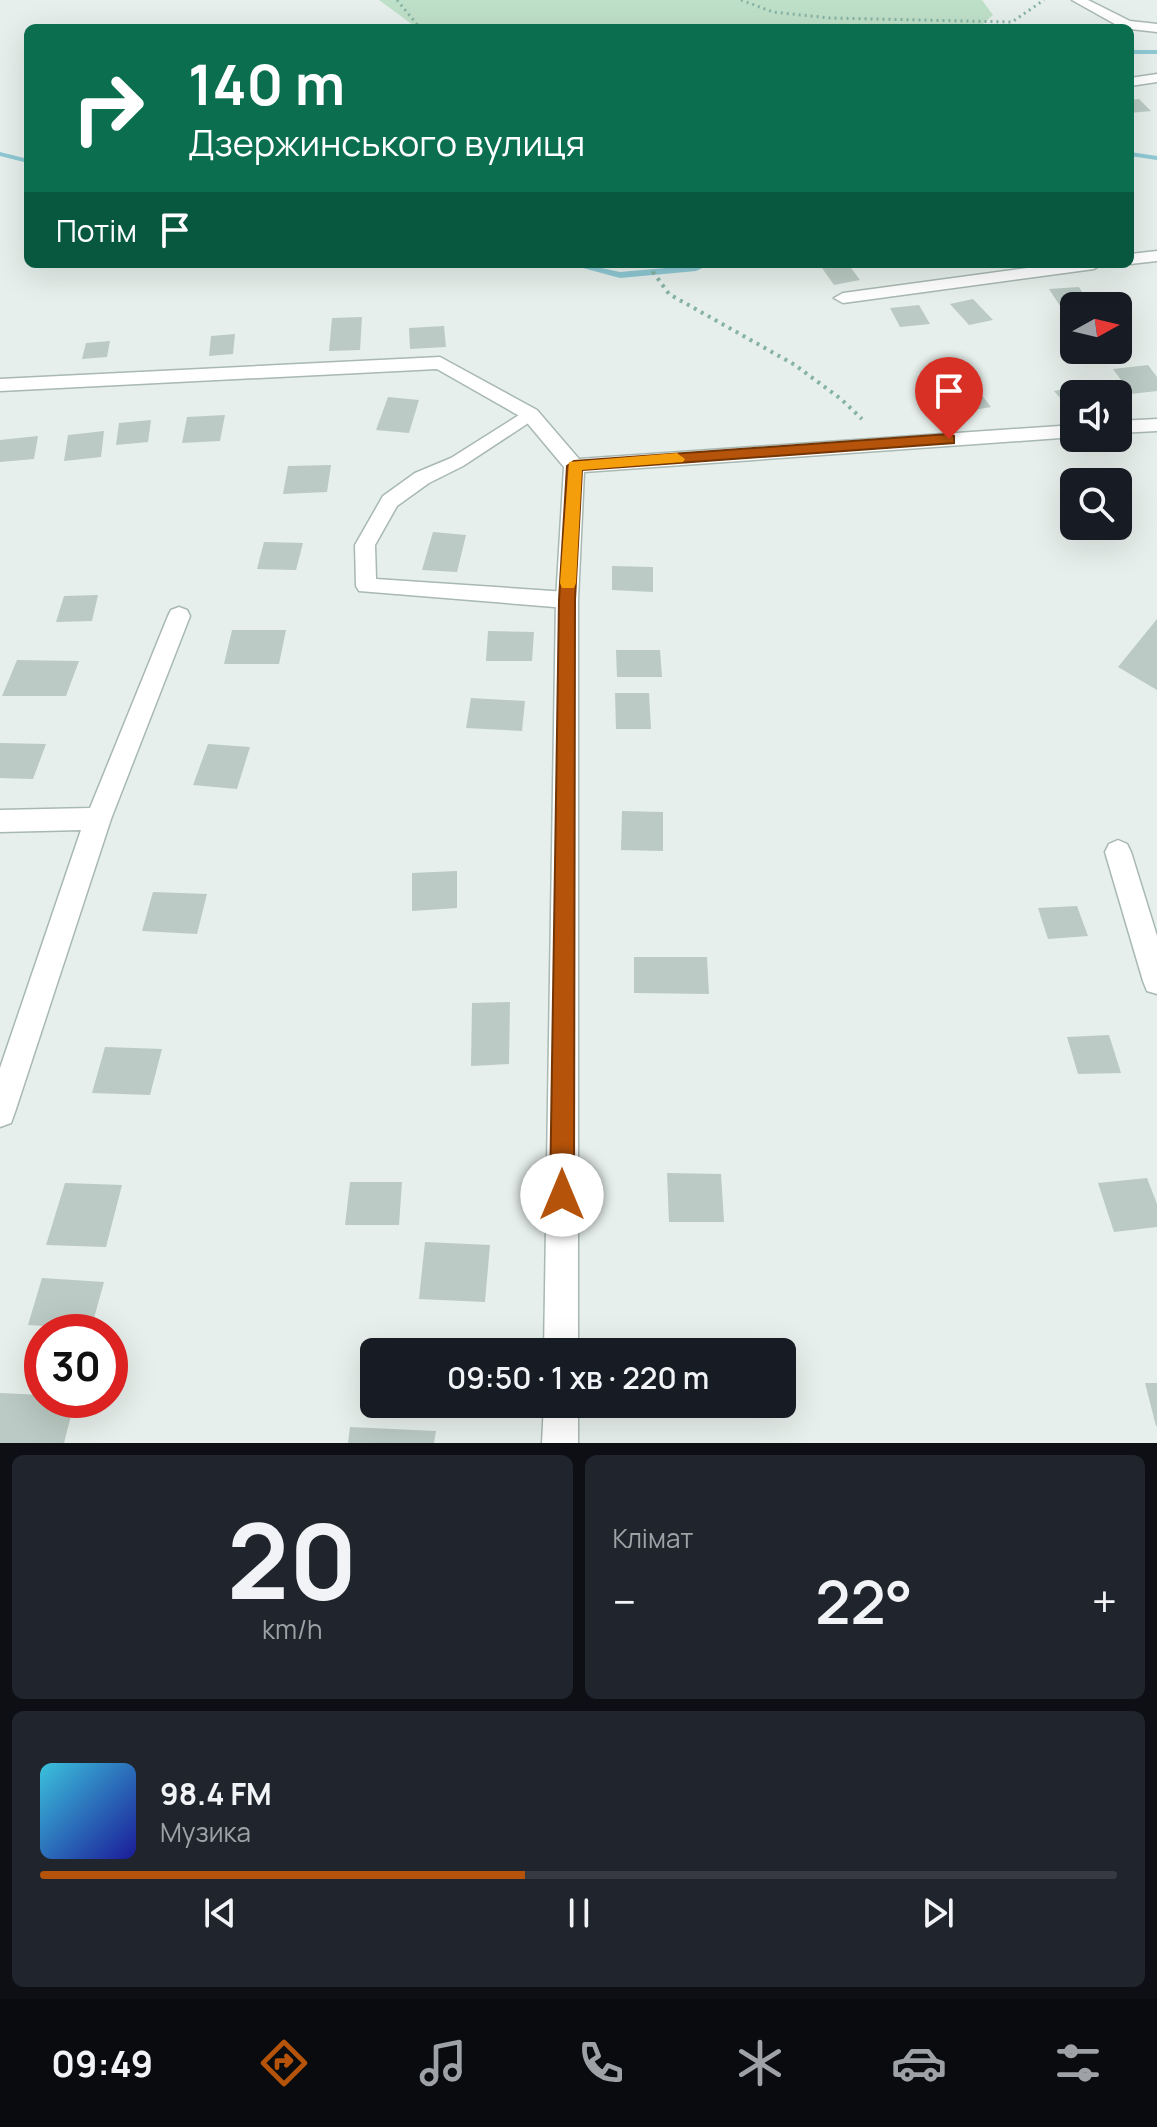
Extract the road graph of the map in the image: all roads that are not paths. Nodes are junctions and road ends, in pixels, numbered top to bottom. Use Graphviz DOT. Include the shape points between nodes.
graph roads {
  1 [pos="1078,0"];
  2 [pos="1125,24"];
  3 [pos="1134,26"];
  4 [pos="1157,28"];
  5 [pos="1157,78"];
  6 [pos="1134,81"];
  7 [pos="1157,256"];
  8 [pos="1134,259"];
  9 [pos="1064,268"];
  10 [pos="843,298"];
  11 [pos="0,385"];
  12 [pos="530,414"];
  13 [pos="1157,425"];
  14 [pos="1132,426"];
  15 [pos="1060,432"];
  16 [pos="574,466"];
  17 [pos="567,600"];
  18 [pos="179,616"];
  19 [pos="98,819"];
  20 [pos="0,821"];
  21 [pos="1118,852"];
  22 [pos="1157,981"];
  23 [pos="0,1112"];
  24 [pos="561,1338"];
  25 [pos="561,1418"];
  26 [pos="560,1443"];
  1 -- 2 [label="street"];
  3 -- 4 [label="street"];
  5 -- 6 [label="street"];
  7 -- 8 [label="street"];
  9 -- 10 [label="street"];
  11 -- 12 [label="street" via="440,363"];
  12 -- 16 [label="street"];
  12 -- 17 [label="lane" via="390,501 365,545 366,586"];
  13 -- 14 [label="street"];
  15 -- 16 [label="street"];
  16 -- 17 [label="street"];
  17 -- 24 [label="street"];
  18 -- 19 [label="street"];
  19 -- 20 [label="street"];
  19 -- 23 [label="street"];
  21 -- 22 [label="street"];
  25 -- 26 [label="street"];
}
